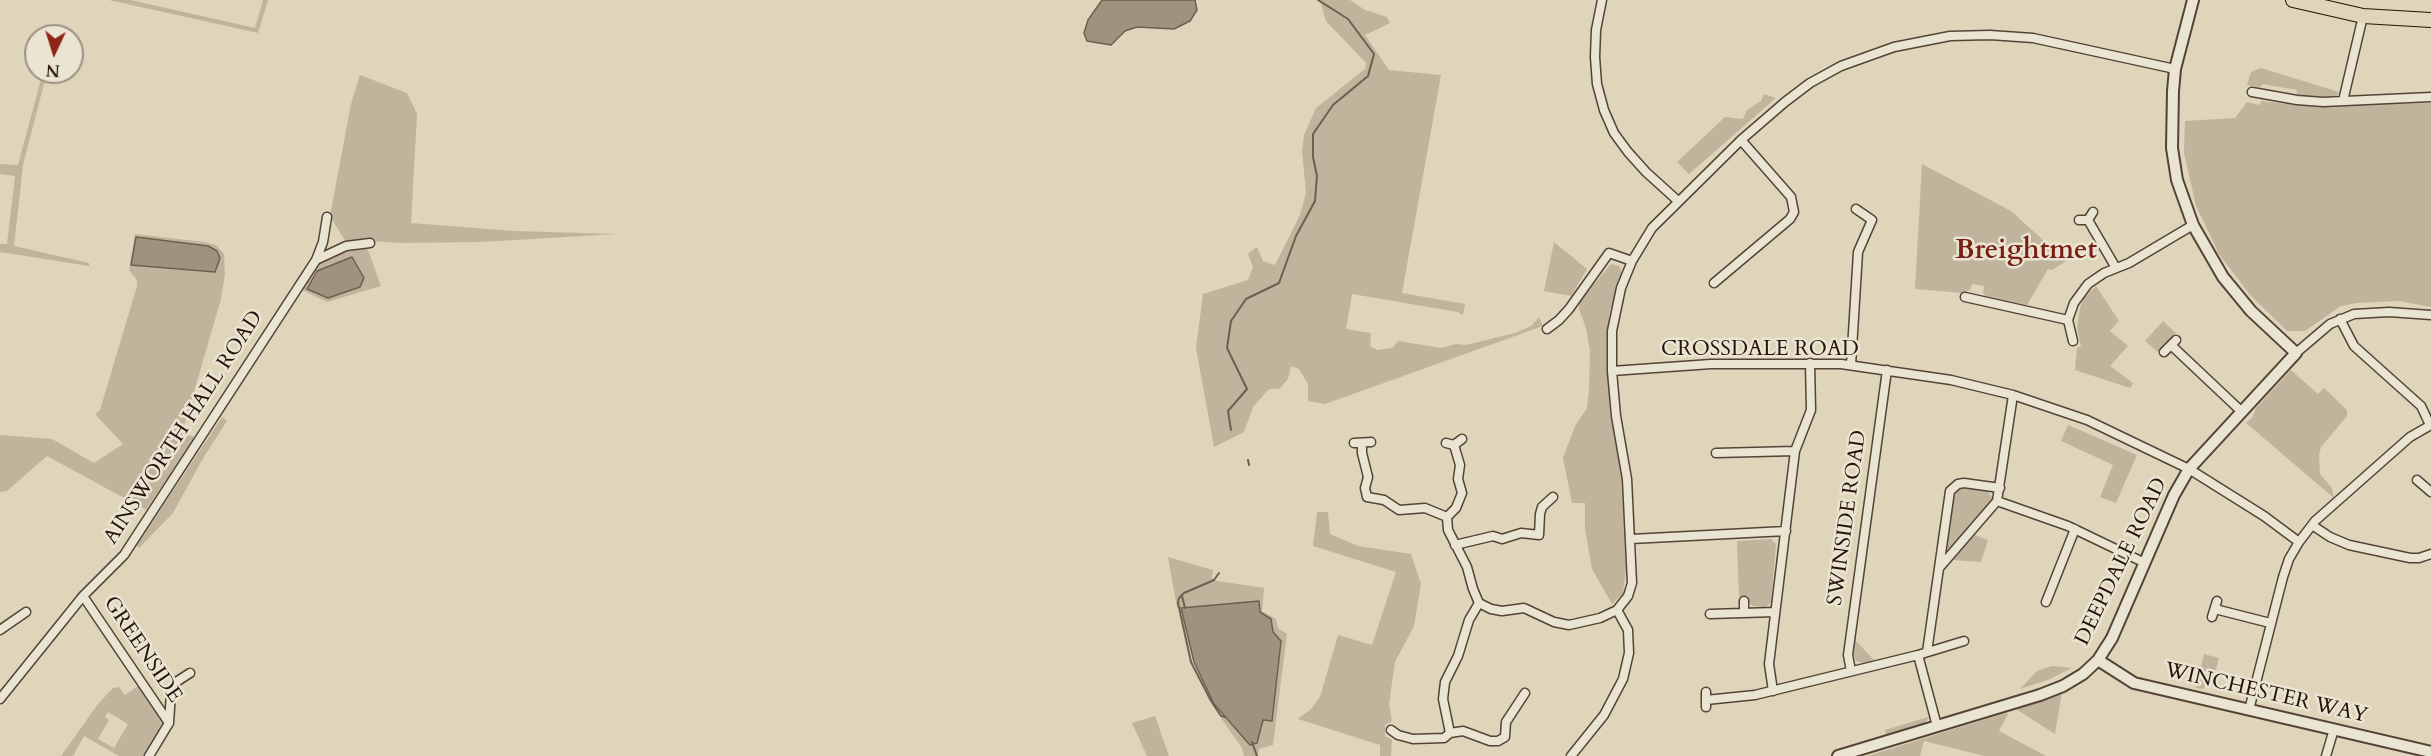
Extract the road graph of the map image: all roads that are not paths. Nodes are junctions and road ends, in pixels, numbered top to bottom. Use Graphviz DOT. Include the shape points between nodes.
graph roads {
  1 [pos="1602,0"];
  2 [pos="2191,0"];
  3 [pos="2201,0"];
  4 [pos="2298,1"];
  5 [pos="2362,16"];
  6 [pos="2431,20"];
  7 [pos="2185,28"];
  8 [pos="2175,69"];
  9 [pos="2252,92"];
  10 [pos="2431,97"];
  11 [pos="2343,101"];
  12 [pos="1741,140"];
  13 [pos="1678,201"];
  14 [pos="1856,209"];
  15 [pos="327,217"];
  16 [pos="2086,217"];
  17 [pos="2193,225"];
  18 [pos="370,243"];
  19 [pos="316,260"];
  20 [pos="1632,261"];
  21 [pos="1740,261"];
  22 [pos="2116,268"];
  23 [pos="1748,269"];
  24 [pos="1714,283"];
  25 [pos="1972,296"];
  26 [pos="2431,315"];
  27 [pos="2340,319"];
  28 [pos="2068,320"];
  29 [pos="1547,329"];
  30 [pos="2073,341"];
  31 [pos="2164,352"];
  32 [pos="2296,353"];
  33 [pos="1810,363"];
  34 [pos="1851,364"];
  35 [pos="1887,370"];
  36 [pos="1612,371"];
  37 [pos="2013,395"];
  38 [pos="2242,412"];
  39 [pos="2431,425"];
  40 [pos="1454,442"];
  41 [pos="1362,443"];
  42 [pos="1795,452"];
  43 [pos="1716,453"];
  44 [pos="2189,469"];
  45 [pos="2417,480"];
  46 [pos="2000,488"];
  47 [pos="2431,492"];
  48 [pos="1553,495"];
  49 [pos="1997,501"];
  50 [pos="1447,517"];
  51 [pos="2312,525"];
  52 [pos="2075,529"];
  53 [pos="1786,531"];
  54 [pos="1631,539"];
  55 [pos="2299,542"];
  56 [pos="1455,544"];
  57 [pos="2431,554"];
  58 [pos="2145,563"];
  59 [pos="1940,568"];
  60 [pos="83,596"];
  61 [pos="1744,601"];
  62 [pos="2046,602"];
  63 [pos="1479,603"];
  64 [pos="2215,609"];
  65 [pos="1617,610"];
  66 [pos="26,612"];
  67 [pos="1775,612"];
  68 [pos="1744,613"];
  69 [pos="1710,614"];
  70 [pos="2270,623"];
  71 [pos="0,630"];
  72 [pos="1953,632"];
  73 [pos="1922,654"];
  74 [pos="2098,660"];
  75 [pos="1851,671"];
  76 [pos="190,673"];
  77 [pos="1526,690"];
  78 [pos="1773,691"];
  79 [pos="0,699"];
  80 [pos="1706,700"];
  81 [pos="2249,710"];
  82 [pos="169,723"];
  83 [pos="1937,726"];
  84 [pos="2334,729"];
  85 [pos="1391,730"];
  86 [pos="1450,733"];
  87 [pos="2431,752"];
  88 [pos="149,756"];
  89 [pos="1570,756"];
  90 [pos="1838,756"];
  91 [pos="2326,756"];
  1 -- 13 [label="street" via="1595,57 1604,110 1628,152"];
  2 -- 7 [label="street"];
  3 -- 7 [label="street"];
  4 -- 5 [label="highway"];
  5 -- 6 [label="highway"];
  5 -- 11 [label="street"];
  7 -- 8 [label="street"];
  8 -- 12 [label="street" via="2033,38 1971,34 1934,38 1841,66 1810,83"];
  8 -- 17 [label="street" via="2172,148 2177,180"];
  9 -- 11 [label="street" via="2297,100"];
  10 -- 11 [label="street"];
  12 -- 13 [label="street"];
  12 -- 21 [label="street" via="1791,196 1794,207 1790,219"];
  13 -- 20 [label="street" via="1652,228"];
  14 -- 34 [label="street" via="1872,220 1857,257"];
  15 -- 19 [label="street, AINSWORTH HALL ROAD"];
  16 -- 22 [label="street"];
  17 -- 22 [label="street"];
  17 -- 32 [label="street" via="2238,297"];
  18 -- 19 [label="street" via="346,246"];
  19 -- 60 [label="street, AINSWORTH HALL ROAD" via="124,555"];
  20 -- 29 [label="street" via="1609,253 1569,309"];
  20 -- 36 [label="street" via="1615,312"];
  21 -- 23 [label="street"];
  21 -- 24 [label="street"];
  22 -- 28 [label="street" via="2088,284 2074,303"];
  25 -- 28 [label="street"];
  26 -- 27 [label="street" via="2379,312"];
  27 -- 32 [label="street"];
  27 -- 39 [label="street" via="2354,346 2421,406"];
  28 -- 30 [label="street"];
  31 -- 38 [label="street" via="2173,342"];
  32 -- 38 [label="street, DEEPDALE ROAD"];
  33 -- 34 [label="street, CROSSDALE ROAD"];
  33 -- 36 [label="street, CROSSDALE ROAD"];
  33 -- 42 [label="street" via="1810,416"];
  34 -- 35 [label="street, CROSSDALE ROAD"];
  35 -- 37 [label="street, CROSSDALE ROAD"];
  35 -- 75 [label="street, SWINSIDE ROAD" via="1848,655"];
  36 -- 54 [label="street"];
  37 -- 44 [label="street, CROSSDALE ROAD" via="2087,420"];
  37 -- 46 [label="street"];
  38 -- 44 [label="street, DEEPDALE ROAD"];
  39 -- 51 [label="street" via="2410,437"];
  40 -- 50 [label="street" via="1462,493"];
  41 -- 50 [label="street" via="1367,497 1384,500 1399,510 1425,508"];
  42 -- 43 [label="street"];
  42 -- 53 [label="street"];
  44 -- 55 [label="street, CROSSDALE ROAD"];
  44 -- 58 [label="street, DEEPDALE ROAD"];
  45 -- 47 [label="street"];
  46 -- 49 [label="street"];
  46 -- 59 [label="street" via="1964,483 1950,491"];
  48 -- 56 [label="street" via="1540,514 1543,537 1521,533"];
  49 -- 52 [label="street"];
  49 -- 59 [label="street"];
  50 -- 56 [label="street"];
  51 -- 55 [label="street"];
  51 -- 57 [label="street" via="2349,544 2410,558"];
  52 -- 58 [label="street"];
  52 -- 62 [label="street"];
  53 -- 54 [label="street"];
  53 -- 67 [label="street"];
  54 -- 65 [label="street" via="1632,583"];
  55 -- 70 [label="street" via="2289,559"];
  56 -- 63 [label="street"];
  58 -- 74 [label="street, DEEPDALE ROAD" via="2112,638"];
  59 -- 73 [label="street"];
  60 -- 79 [label="street, AINSWORTH HALL ROAD"];
  60 -- 82 [label="street, GREENSIDE"];
  61 -- 68 [label="street"];
  63 -- 65 [label="street" via="1502,611 1524,608 1569,625"];
  63 -- 86 [label="street" via="1445,682 1443,699"];
  64 -- 70 [label="street"];
  65 -- 89 [label="street" via="1628,630 1629,653 1623,679 1604,715"];
  66 -- 71 [label="street"];
  67 -- 68 [label="street"];
  67 -- 78 [label="street" via="1769,664"];
  68 -- 69 [label="street"];
  70 -- 81 [label="street"];
  72 -- 73 [label="street" via="1960,642"];
  73 -- 75 [label="street"];
  73 -- 83 [label="street"];
  74 -- 81 [label="street, WINCHESTER WAY" via="2134,683"];
  74 -- 83 [label="street, DEEPDALE ROAD" via="2063,686"];
  75 -- 78 [label="street"];
  76 -- 82 [label="street" via="176,682 171,693"];
  77 -- 86 [label="street" via="1506,722 1505,737 1498,741 1463,731"];
  78 -- 80 [label="street"];
  81 -- 84 [label="street, WINCHESTER WAY"];
  82 -- 88 [label="street, GREENSIDE"];
  83 -- 90 [label="street, DEEPDALE ROAD"];
  84 -- 87 [label="street, WINCHESTER WAY"];
  84 -- 91 [label="street"];
  85 -- 86 [label="street" via="1413,739 1444,738"];
}
